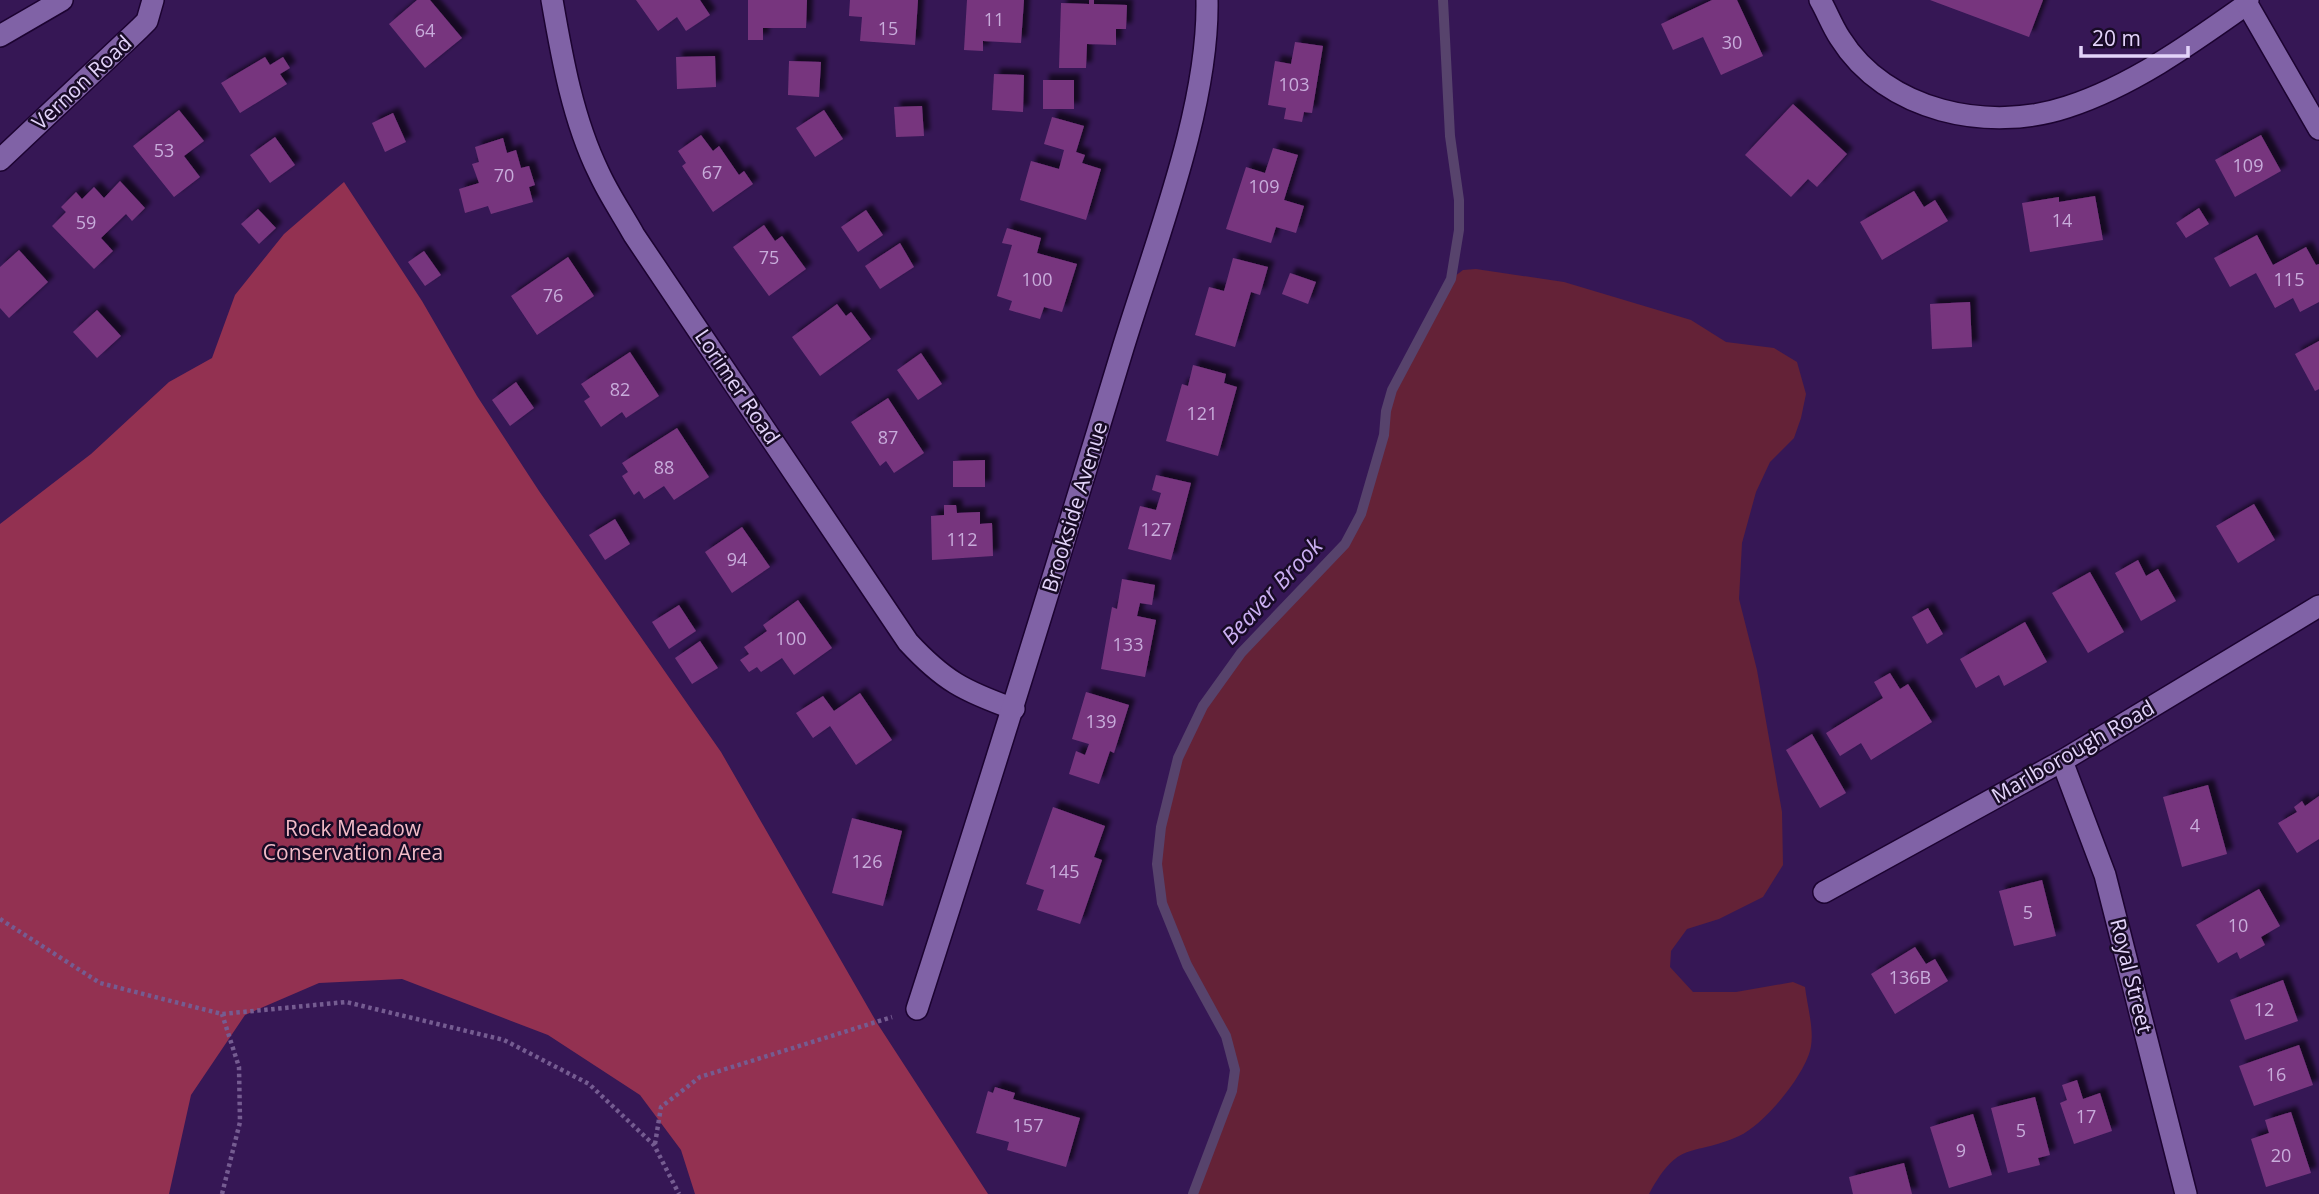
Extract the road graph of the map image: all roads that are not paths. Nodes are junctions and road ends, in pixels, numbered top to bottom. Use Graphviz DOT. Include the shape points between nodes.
graph roads {
  1 [pos="62,0"];
  2 [pos="153,0"];
  3 [pos="552,0"];
  4 [pos="1207,0"];
  5 [pos="1821,0"];
  6 [pos="2247,2"];
  7 [pos="0,36"];
  8 [pos="2319,129"];
  9 [pos="0,160"];
  10 [pos="2319,606"];
  11 [pos="1014,709"];
  12 [pos="2062,761"];
  13 [pos="1824,892"];
  14 [pos="917,1009"];
  15 [pos="2186,1194"];
  1 -- 7 [label="street"];
  2 -- 9 [label="street, Vernon Road" via="139,29"];
  3 -- 11 [label="street, Lorimer Road" via="561,56 581,123 599,173 634,235 908,642 935,671 964,691"];
  4 -- 11 [label="street, Brookside Avenue" via="1208,40 1177,169"];
  5 -- 6 [label="street" via="1840,39 1881,80 1939,110 2001,119 2069,107 2191,43"];
  6 -- 8 [label="street"];
  10 -- 12 [label="street, Marlborough Road"];
  11 -- 14 [label="street, Brookside Avenue"];
  12 -- 13 [label="street, Marlborough Road"];
  12 -- 15 [label="street, Royal Street" via="2105,875"];
}
